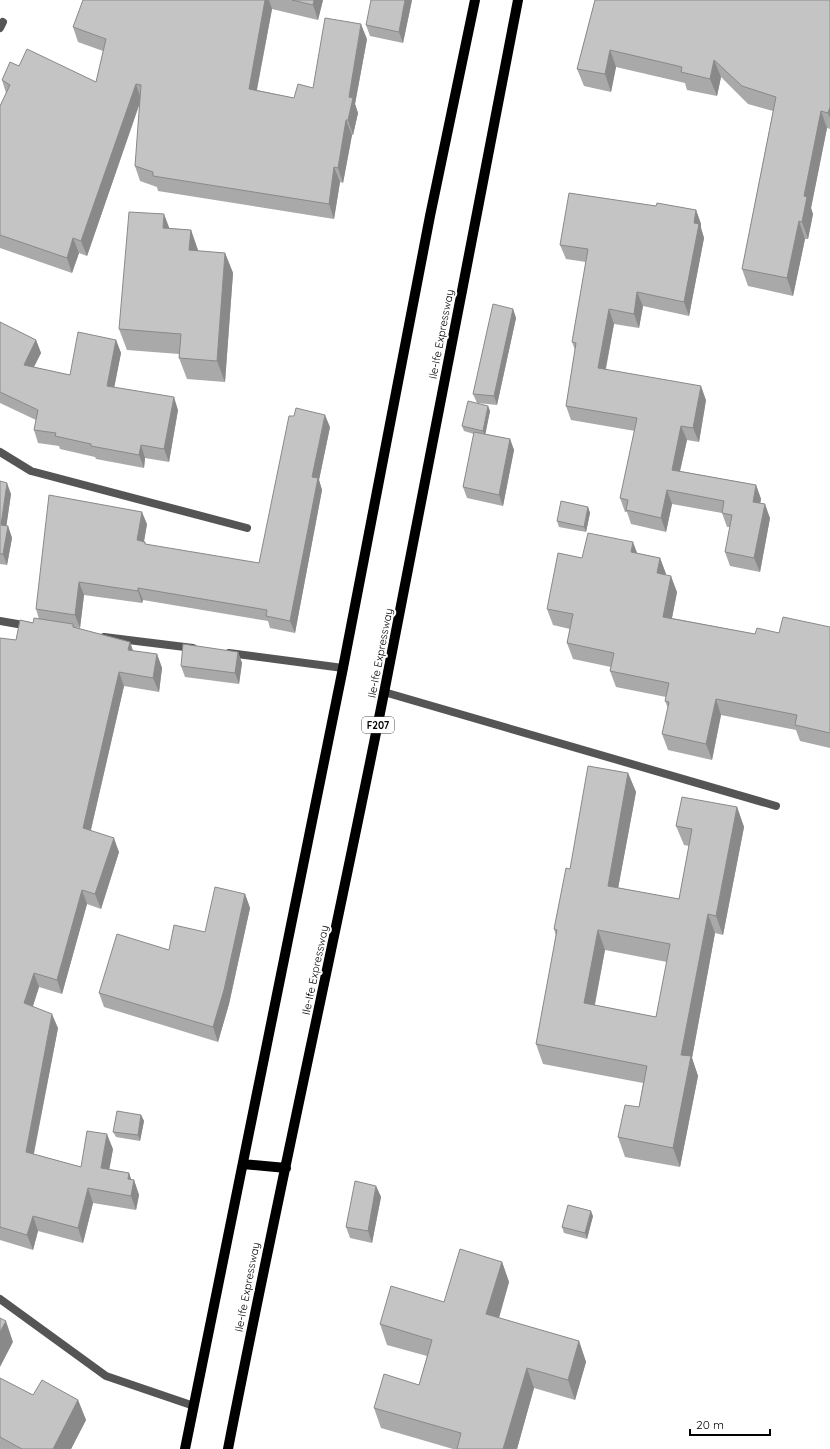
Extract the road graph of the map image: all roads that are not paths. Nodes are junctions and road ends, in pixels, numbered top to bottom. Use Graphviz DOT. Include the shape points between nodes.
graph roads {
  1 [pos="475,0"];
  2 [pos="518,0"];
  3 [pos="0,452"];
  4 [pos="247,528"];
  5 [pos="0,621"];
  6 [pos="38,627"];
  7 [pos="99,636"];
  8 [pos="201,650"];
  9 [pos="217,652"];
  10 [pos="343,668"];
  11 [pos="384,692"];
  12 [pos="776,806"];
  13 [pos="243,1164"];
  14 [pos="286,1168"];
  15 [pos="0,1299"];
  16 [pos="194,1406"];
  17 [pos="185,1449"];
  18 [pos="228,1449"];
  1 -- 10 [label="main road" via="430,216"];
  2 -- 11 [label="main road, Ile-Ife Expressway / F207"];
  3 -- 4 [label="street" via="32,471"];
  5 -- 6 [label="street"];
  7 -- 8 [label="street"];
  9 -- 10 [label="street"];
  10 -- 13 [label="main road"];
  11 -- 12 [label="street"];
  11 -- 14 [label="main road, Ile-Ife Expressway / F207"];
  13 -- 14 [label="main road"];
  13 -- 16 [label="main road"];
  14 -- 18 [label="main road, Ile-Ife Expressway / F207" via="266,1249"];
  15 -- 16 [label="street" via="106,1376"];
  16 -- 17 [label="main road"];
}
